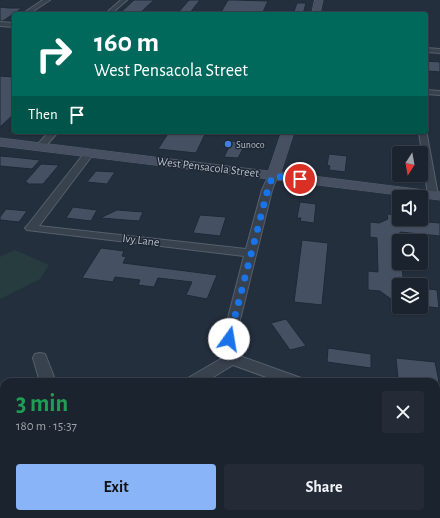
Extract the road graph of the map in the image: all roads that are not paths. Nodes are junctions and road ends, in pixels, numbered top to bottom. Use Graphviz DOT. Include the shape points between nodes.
graph roads {
  1 [pos="47,0"];
  2 [pos="124,0"];
  3 [pos="319,0"];
  4 [pos="28,12"];
  5 [pos="110,12"];
  6 [pos="316,12"];
  7 [pos="428,50"];
  8 [pos="440,51"];
  9 [pos="428,92"];
  10 [pos="440,93"];
  11 [pos="52,134"];
  12 [pos="287,134"];
  13 [pos="423,134"];
  14 [pos="0,142"];
  15 [pos="40,147"];
  16 [pos="89,153"];
  17 [pos="273,176"];
  18 [pos="436,196"];
  19 [pos="251,253"];
  20 [pos="40,358"];
  21 [pos="232,359"];
  22 [pos="47,378"];
  23 [pos="199,378"];
  24 [pos="285,378"];
  1 -- 4 [label="street"];
  2 -- 5 [label="street"];
  3 -- 6 [label="main road"];
  7 -- 8 [label="street"];
  9 -- 10 [label="street"];
  11 -- 15 [label="street"];
  12 -- 17 [label="main road"];
  13 -- 18 [label="street"];
  14 -- 15 [label="main road, West Pensacola Street"];
  15 -- 16 [label="main road, West Pensacola Street"];
  16 -- 17 [label="main road, West Pensacola Street"];
  16 -- 19 [label="street, Ivy Lane" via="31,228"];
  17 -- 18 [label="main road, West Pensacola Street"];
  17 -- 19 [label="street"];
  19 -- 21 [label="street" via="227,349"];
  20 -- 22 [label="street"];
  21 -- 23 [label="street"];
  21 -- 24 [label="street"];
}
